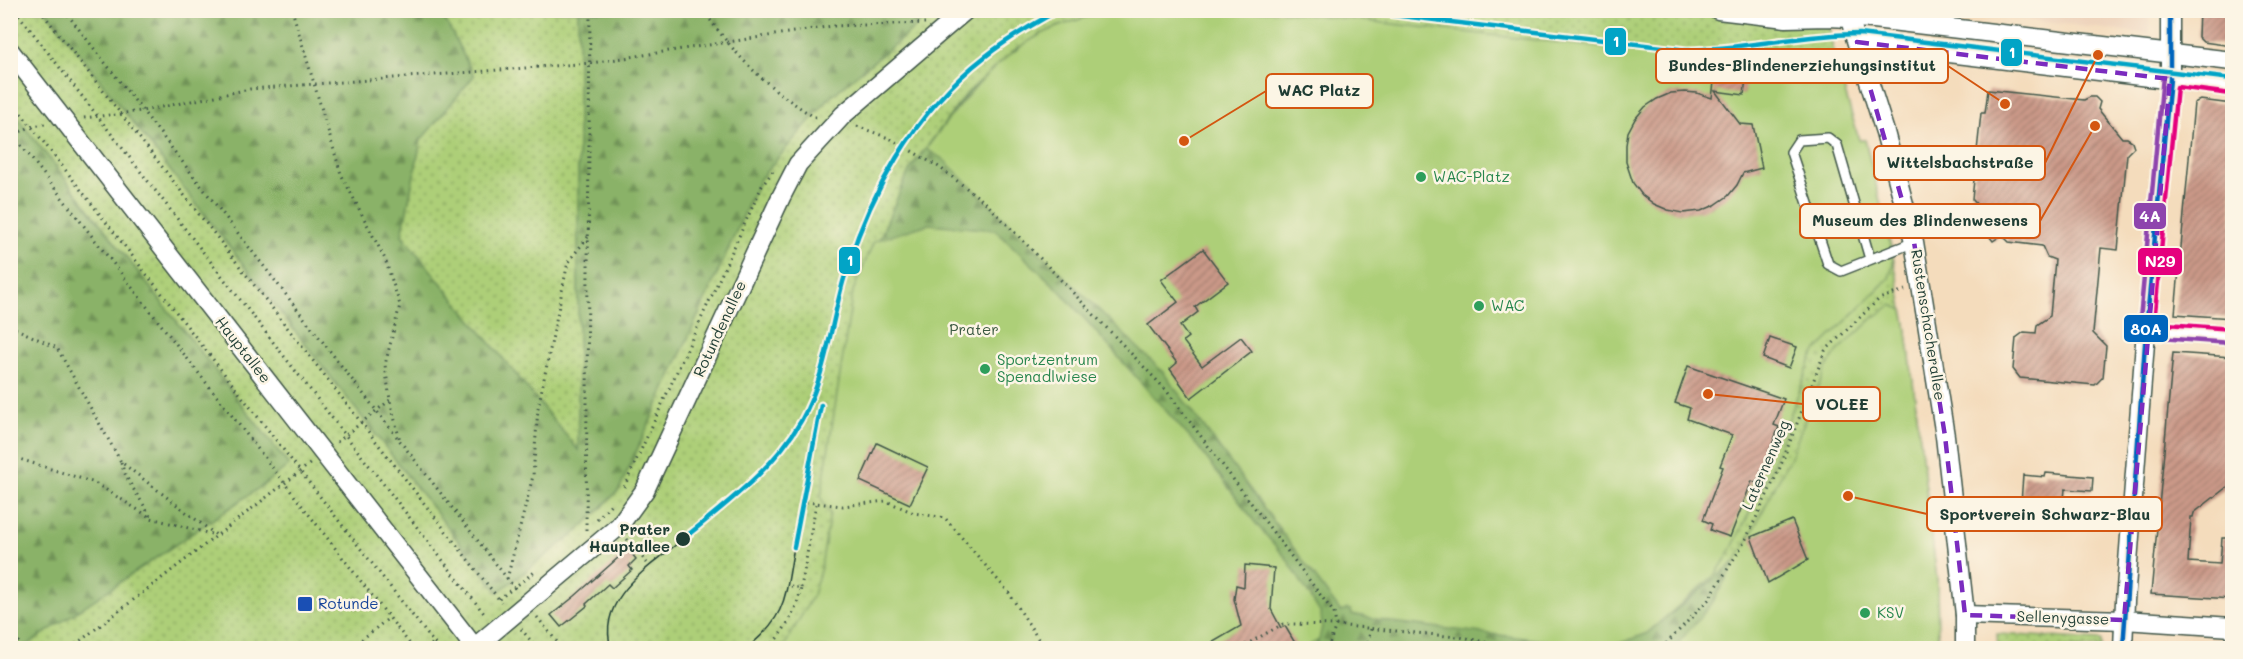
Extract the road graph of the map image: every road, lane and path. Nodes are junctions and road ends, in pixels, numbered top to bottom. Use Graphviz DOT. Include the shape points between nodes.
graph roads {
  1 [pos="15,10"];
  2 [pos="40,10"];
  3 [pos="64,10"];
  4 [pos="292,10"];
  5 [pos="590,10"];
  6 [pos="704,10"];
  7 [pos="966,10"];
  8 [pos="1718,10"];
  9 [pos="2170,10"];
  10 [pos="1849,14"];
  11 [pos="946,26"];
  12 [pos="1857,42"];
  13 [pos="727,43"];
  14 [pos="10,51"];
  15 [pos="2171,54"];
  16 [pos="2232,61"];
  17 [pos="591,63"];
  18 [pos="2170,79"];
  19 [pos="314,82"];
  20 [pos="2232,87"];
  21 [pos="10,99"];
  22 [pos="142,111"];
  23 [pos="119,112"];
  24 [pos="97,115"];
  25 [pos="843,115"];
  26 [pos="65,121"];
  27 [pos="32,126"];
  28 [pos="10,131"];
  29 [pos="12,136"];
  30 [pos="589,236"];
  31 [pos="1914,242"];
  32 [pos="1870,259"];
  33 [pos="1922,284"];
  34 [pos="10,326"];
  35 [pos="2146,330"];
  36 [pos="2232,336"];
  37 [pos="390,400"];
  38 [pos="376,411"];
  39 [pos="361,423"];
  40 [pos="346,435"];
  41 [pos="401,443"];
  42 [pos="323,453"];
  43 [pos="10,456"];
  44 [pos="121,462"];
  45 [pos="301,471"];
  46 [pos="285,483"];
  47 [pos="806,502"];
  48 [pos="816,504"];
  49 [pos="151,518"];
  50 [pos="619,526"];
  51 [pos="586,532"];
  52 [pos="216,536"];
  53 [pos="647,563"];
  54 [pos="507,579"];
  55 [pos="791,586"];
  56 [pos="801,588"];
  57 [pos="519,594"];
  58 [pos="1965,615"];
  59 [pos="486,616"];
  60 [pos="512,617"];
  61 [pos="389,618"];
  62 [pos="539,619"];
  63 [pos="2124,620"];
  64 [pos="1336,625"];
  65 [pos="2232,627"];
  66 [pos="1371,629"];
  67 [pos="10,632"];
  68 [pos="434,643"];
  69 [pos="352,647"];
  70 [pos="24,648"];
  71 [pos="71,648"];
  72 [pos="413,648"];
  73 [pos="426,648"];
  74 [pos="438,648"];
  75 [pos="475,648"];
  76 [pos="537,648"];
  77 [pos="562,648"];
  78 [pos="769,648"];
  79 [pos="1044,648"];
  80 [pos="1240,648"];
  81 [pos="1328,648"];
  82 [pos="1366,648"];
  83 [pos="1509,648"];
  84 [pos="1662,648"];
  85 [pos="1965,648"];
  86 [pos="2123,648"];
  1 -- 24 [label="path"];
  2 -- 23 [label="path"];
  3 -- 22 [label="path"];
  4 -- 19 [label="path"];
  5 -- 17 [label="path"];
  6 -- 13 [label="path"];
  7 -- 11 [label="street, Rotundenallee"];
  8 -- 10 [label="street" via="1786,18"];
  9 -- 15 [label="street"];
  10 -- 12 [label="street, Rustenschacherallee"];
  10 -- 15 [label="street"];
  11 -- 13 [label="path" via="923,22 832,26"];
  11 -- 25 [label="street, Rotundenallee"];
  12 -- 18 [label="street"];
  12 -- 31 [label="street, Rustenschacherallee" via="1886,132"];
  13 -- 17 [label="path"];
  13 -- 25 [label="path" via="772,89 814,117"];
  14 -- 26 [label="street, Hauptallee"];
  15 -- 16 [label="street"];
  15 -- 18 [label="street"];
  17 -- 19 [label="path"];
  17 -- 30 [label="path"];
  18 -- 20 [label="street"];
  18 -- 35 [label="street"];
  19 -- 22 [label="path" via="250,89"];
  19 -- 37 [label="path" via="341,174 385,259 400,305 385,365"];
  21 -- 27 [label="path"];
  22 -- 23 [label="path"];
  22 -- 38 [label="path"];
  23 -- 24 [label="path"];
  23 -- 39 [label="path"];
  24 -- 26 [label="path"];
  24 -- 40 [label="path"];
  25 -- 50 [label="street, Rotundenallee" via="798,164 645,490"];
  25 -- 64 [label="path" via="939,167 986,203 1037,255 1166,390 1334,613"];
  26 -- 27 [label="path"];
  26 -- 42 [label="street, Hauptallee"];
  27 -- 29 [label="path"];
  27 -- 45 [label="path"];
  28 -- 29 [label="path"];
  29 -- 46 [label="path"];
  30 -- 51 [label="path"];
  30 -- 54 [label="path" via="568,262 538,408 533,476"];
  31 -- 32 [label="lane"];
  31 -- 33 [label="street, Rustenschacherallee"];
  32 -- 32 [label="lane" via="1841,271 1828,264 1791,152 1799,140 1828,138 1838,145"];
  33 -- 58 [label="street, Rustenschacherallee" via="1945,436"];
  33 -- 84 [label="path, Laternenweg" via="1879,299 1825,351 1779,471 1745,541 1709,599"];
  34 -- 44 [label="path" via="57,348"];
  35 -- 36 [label="street"];
  35 -- 63 [label="street"];
  37 -- 38 [label="path"];
  37 -- 41 [label="path"];
  38 -- 39 [label="path"];
  38 -- 41 [label="path"];
  39 -- 40 [label="path"];
  39 -- 60 [label="path"];
  40 -- 42 [label="path"];
  40 -- 59 [label="path"];
  41 -- 54 [label="path"];
  42 -- 45 [label="path"];
  42 -- 75 [label="street, Hauptallee"];
  43 -- 49 [label="path" via="95,483"];
  44 -- 49 [label="path" via="125,477"];
  44 -- 52 [label="path"];
  45 -- 46 [label="path"];
  45 -- 68 [label="path"];
  46 -- 52 [label="path"];
  46 -- 61 [label="path"];
  47 -- 48 [label="path"];
  48 -- 56 [label="path"];
  48 -- 79 [label="path" via="843,506 886,501 914,513 945,518 1009,593"];
  49 -- 52 [label="path"];
  50 -- 53 [label="path"];
  50 -- 60 [label="street, Rotundenallee"];
  52 -- 71 [label="path"];
  54 -- 57 [label="path"];
  55 -- 56 [label="path"];
  56 -- 78 [label="path" via="793,614"];
  58 -- 63 [label="street, Sellenygasse"];
  58 -- 85 [label="street, Rustenschacherallee"];
  60 -- 75 [label="street, Rotundenallee"];
  60 -- 76 [label="path"];
  61 -- 69 [label="path"];
  61 -- 72 [label="path"];
  62 -- 77 [label="path"];
  63 -- 65 [label="street, Sellenygasse"];
  63 -- 86 [label="street"];
  64 -- 66 [label="path"];
  64 -- 80 [label="path" via="1282,624"];
  64 -- 81 [label="path"];
  66 -- 82 [label="path"];
  66 -- 83 [label="path" via="1467,638"];
  67 -- 70 [label="path"];
  68 -- 73 [label="path"];
  68 -- 74 [label="path"];
}
